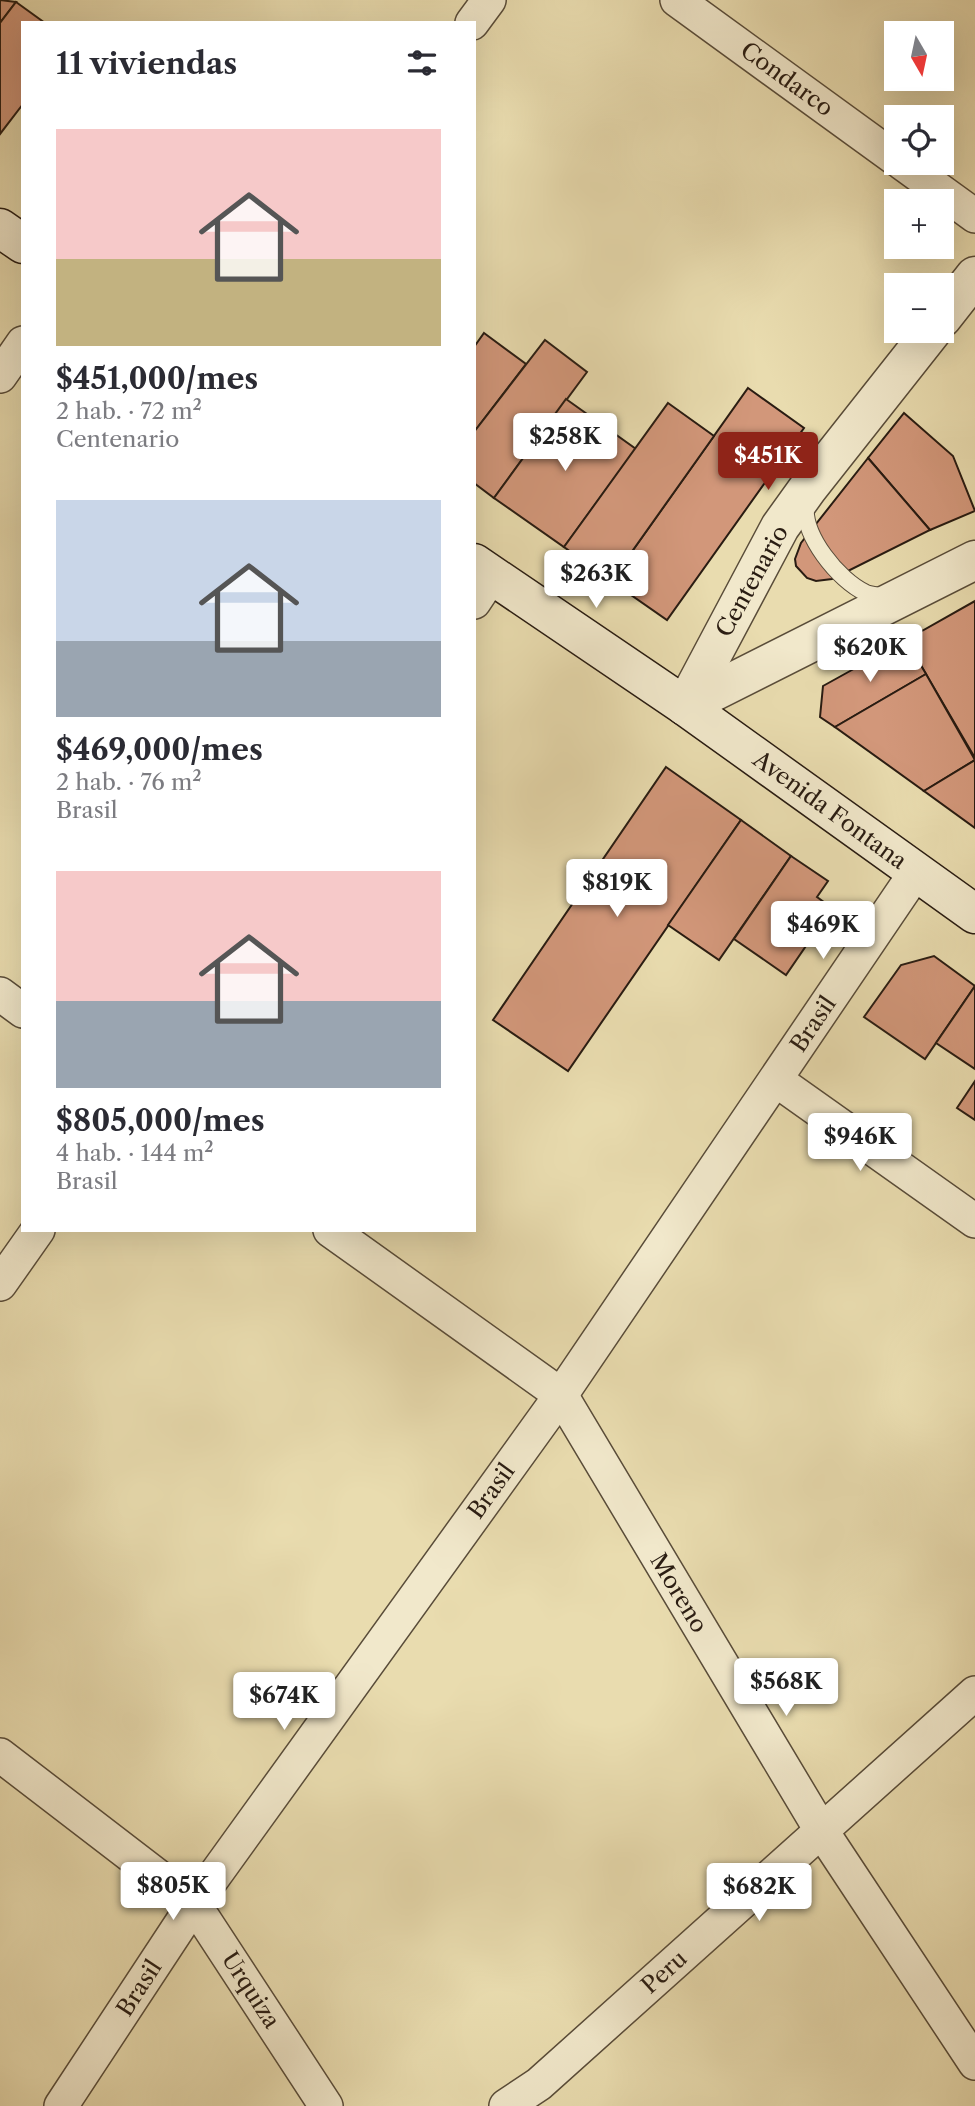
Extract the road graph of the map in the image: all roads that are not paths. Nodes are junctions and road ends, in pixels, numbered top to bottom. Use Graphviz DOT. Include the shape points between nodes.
graph roads {
  1 [pos="489,0"];
  2 [pos="677,0"];
  3 [pos="473,21"];
  4 [pos="884,150"];
  5 [pos="919,175"];
  6 [pos="975,216"];
  7 [pos="0,228"];
  8 [pos="21,243"];
  9 [pos="975,276"];
  10 [pos="954,303"];
  11 [pos="923,343"];
  12 [pos="21,346"];
  13 [pos="0,376"];
  14 [pos="808,488"];
  15 [pos="975,560"];
  16 [pos="480,580"];
  17 [pos="897,599"];
  18 [pos="685,706"];
  19 [pos="916,872"];
  20 [pos="975,914"];
  21 [pos="0,994"];
  22 [pos="21,1010"];
  23 [pos="776,1080"];
  24 [pos="975,1220"];
  25 [pos="37,1232"];
  26 [pos="333,1232"];
  27 [pos="0,1284"];
  28 [pos="561,1395"];
  29 [pos="975,1693"];
  30 [pos="0,1755"];
  31 [pos="821,1830"];
  32 [pos="194,1904"];
  33 [pos="975,2063"];
  34 [pos="61,2106"];
  35 [pos="326,2106"];
  36 [pos="506,2106"];
  1 -- 3 [label="street"];
  2 -- 4 [label="street, Condarco"];
  5 -- 6 [label="street"];
  7 -- 8 [label="street"];
  9 -- 10 [label="street"];
  11 -- 14 [label="street, Centenario"];
  12 -- 13 [label="street"];
  14 -- 17 [label="lane" via="806,527 813,542 847,580 866,593"];
  14 -- 18 [label="street, Centenario" via="754,572"];
  15 -- 17 [label="street"];
  16 -- 18 [label="street, Avenida Fontana"];
  17 -- 18 [label="street"];
  18 -- 19 [label="street, Avenida Fontana"];
  19 -- 20 [label="street, Avenida Fontana"];
  19 -- 23 [label="street, Brasil"];
  21 -- 22 [label="street"];
  23 -- 24 [label="street"];
  23 -- 28 [label="street, Brasil"];
  25 -- 27 [label="street"];
  26 -- 28 [label="street, Moreno"];
  28 -- 31 [label="street, Moreno"];
  28 -- 32 [label="street, Brasil"];
  29 -- 31 [label="street, Peru"];
  30 -- 32 [label="street, Urquiza"];
  31 -- 33 [label="street, Moreno"];
  31 -- 36 [label="street, Peru" via="539,2084"];
  32 -- 34 [label="street, Brasil"];
  32 -- 35 [label="street, Urquiza"];
}
